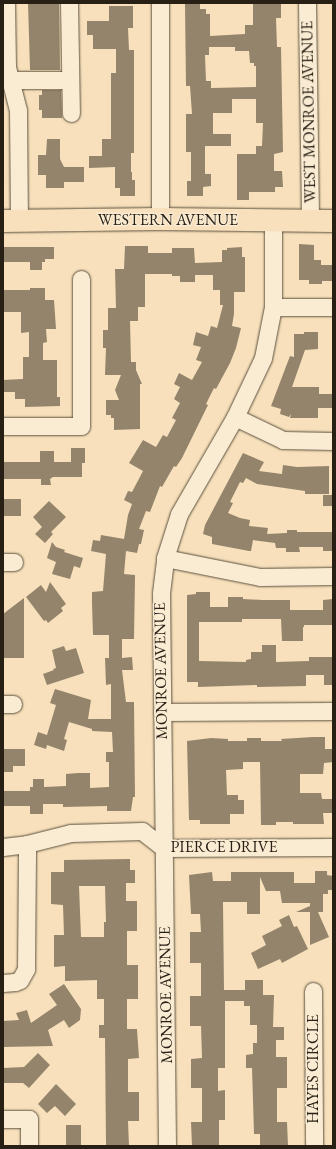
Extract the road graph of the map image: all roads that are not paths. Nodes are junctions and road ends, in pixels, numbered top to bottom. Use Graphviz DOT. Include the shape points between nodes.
graph roads {
  1 [pos="6,3"];
  2 [pos="69,3"];
  3 [pos="160,3"];
  4 [pos="307,3"];
  5 [pos="10,80"];
  6 [pos="70,80"];
  7 [pos="71,113"];
  8 [pos="160,219"];
  9 [pos="273,220"];
  10 [pos="11,221"];
  11 [pos="310,221"];
  12 [pos="333,221"];
  13 [pos="81,279"];
  14 [pos="273,307"];
  15 [pos="333,307"];
  16 [pos="235,417"];
  17 [pos="3,426"];
  18 [pos="333,441"];
  19 [pos="165,558"];
  20 [pos="333,576"];
  21 [pos="333,711"];
  22 [pos="162,712"];
  23 [pos="27,844"];
  24 [pos="3,847"];
  25 [pos="333,847"];
  26 [pos="164,848"];
  27 [pos="3,983"];
  28 [pos="313,991"];
  29 [pos="3,1119"];
  30 [pos="29,1146"];
  31 [pos="167,1146"];
  32 [pos="314,1146"];
  1 -- 5 [label="street" via="6,67"];
  2 -- 6 [label="street"];
  3 -- 8 [label="street"];
  4 -- 11 [label="street, WEST MONROE AVENUE"];
  5 -- 6 [label="street"];
  5 -- 10 [label="street" via="18,110"];
  6 -- 7 [label="street"];
  8 -- 9 [label="main road, WESTERN AVENUE"];
  8 -- 10 [label="main road, WESTERN AVENUE"];
  9 -- 11 [label="main road, WESTERN AVENUE"];
  9 -- 14 [label="street, MONROE AVENUE"];
  11 -- 12 [label="main road, WESTERN AVENUE"];
  13 -- 17 [label="street" via="81,426"];
  14 -- 15 [label="street"];
  14 -- 16 [label="street, MONROE AVENUE" via="264,358"];
  16 -- 18 [label="street" via="283,440"];
  16 -- 19 [label="street, MONROE AVENUE" via="179,514"];
  19 -- 20 [label="street" via="260,577"];
  19 -- 22 [label="street, MONROE AVENUE" via="161,593"];
  21 -- 22 [label="street"];
  22 -- 26 [label="street, MONROE AVENUE"];
  23 -- 24 [label="street, PIERCE DRIVE"];
  23 -- 26 [label="street, PIERCE DRIVE" via="71,833 142,831"];
  23 -- 27 [label="street" via="27,977"];
  25 -- 26 [label="street, PIERCE DRIVE"];
  26 -- 31 [label="street, MONROE AVENUE"];
  28 -- 32 [label="street, HAYES CIRCLE"];
  29 -- 30 [label="street" via="29,1119"];
}
